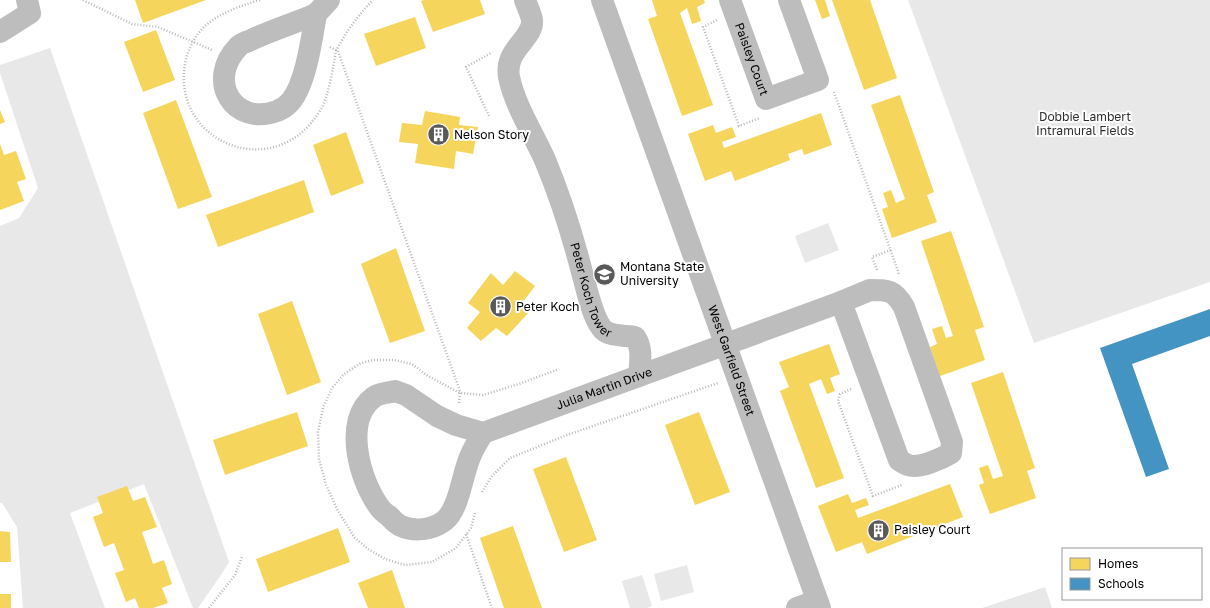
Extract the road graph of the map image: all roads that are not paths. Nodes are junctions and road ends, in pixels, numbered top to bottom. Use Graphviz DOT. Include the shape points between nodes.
graph roads {
  1 [pos="27,0"];
  2 [pos="525,0"];
  3 [pos="602,0"];
  4 [pos="730,0"];
  5 [pos="789,0"];
  6 [pos="319,16"];
  7 [pos="0,32"];
  8 [pos="841,302"];
  9 [pos="726,344"];
  10 [pos="639,376"];
  11 [pos="483,433"];
  12 [pos="819,604"];
  13 [pos="797,608"];
  1 -- 7 [label="street" via="30,12"];
  2 -- 10 [label="street, Peter Koch Tower" via="532,20 531,29 511,56 508,63 509,76 516,99 554,182 574,239 590,302 599,326 604,332 635,337 639,343"];
  3 -- 9 [label="street, West Garfield Street"];
  4 -- 5 [label="street, Paisley Court" via="766,99 818,80"];
  6 -- 6 [label="street" via="239,46 225,68 225,89 228,98 237,106 259,115 283,109 292,101 302,78"];
  8 -- 8 [label="street" via="899,460 909,466 938,461 951,453 952,442 948,426 904,307 897,296 884,290 870,290"];
  8 -- 9 [label="street"];
  9 -- 10 [label="street, Julia Martin Drive"];
  9 -- 12 [label="street, West Garfield Street"];
  10 -- 11 [label="street, Julia Martin Drive"];
  11 -- 11 [label="street" via="470,456 456,504 445,521 420,530 400,526 380,509 369,490 356,448 362,410 375,396 395,391 406,395 437,416"];
  12 -- 13 [label="street"];
}
